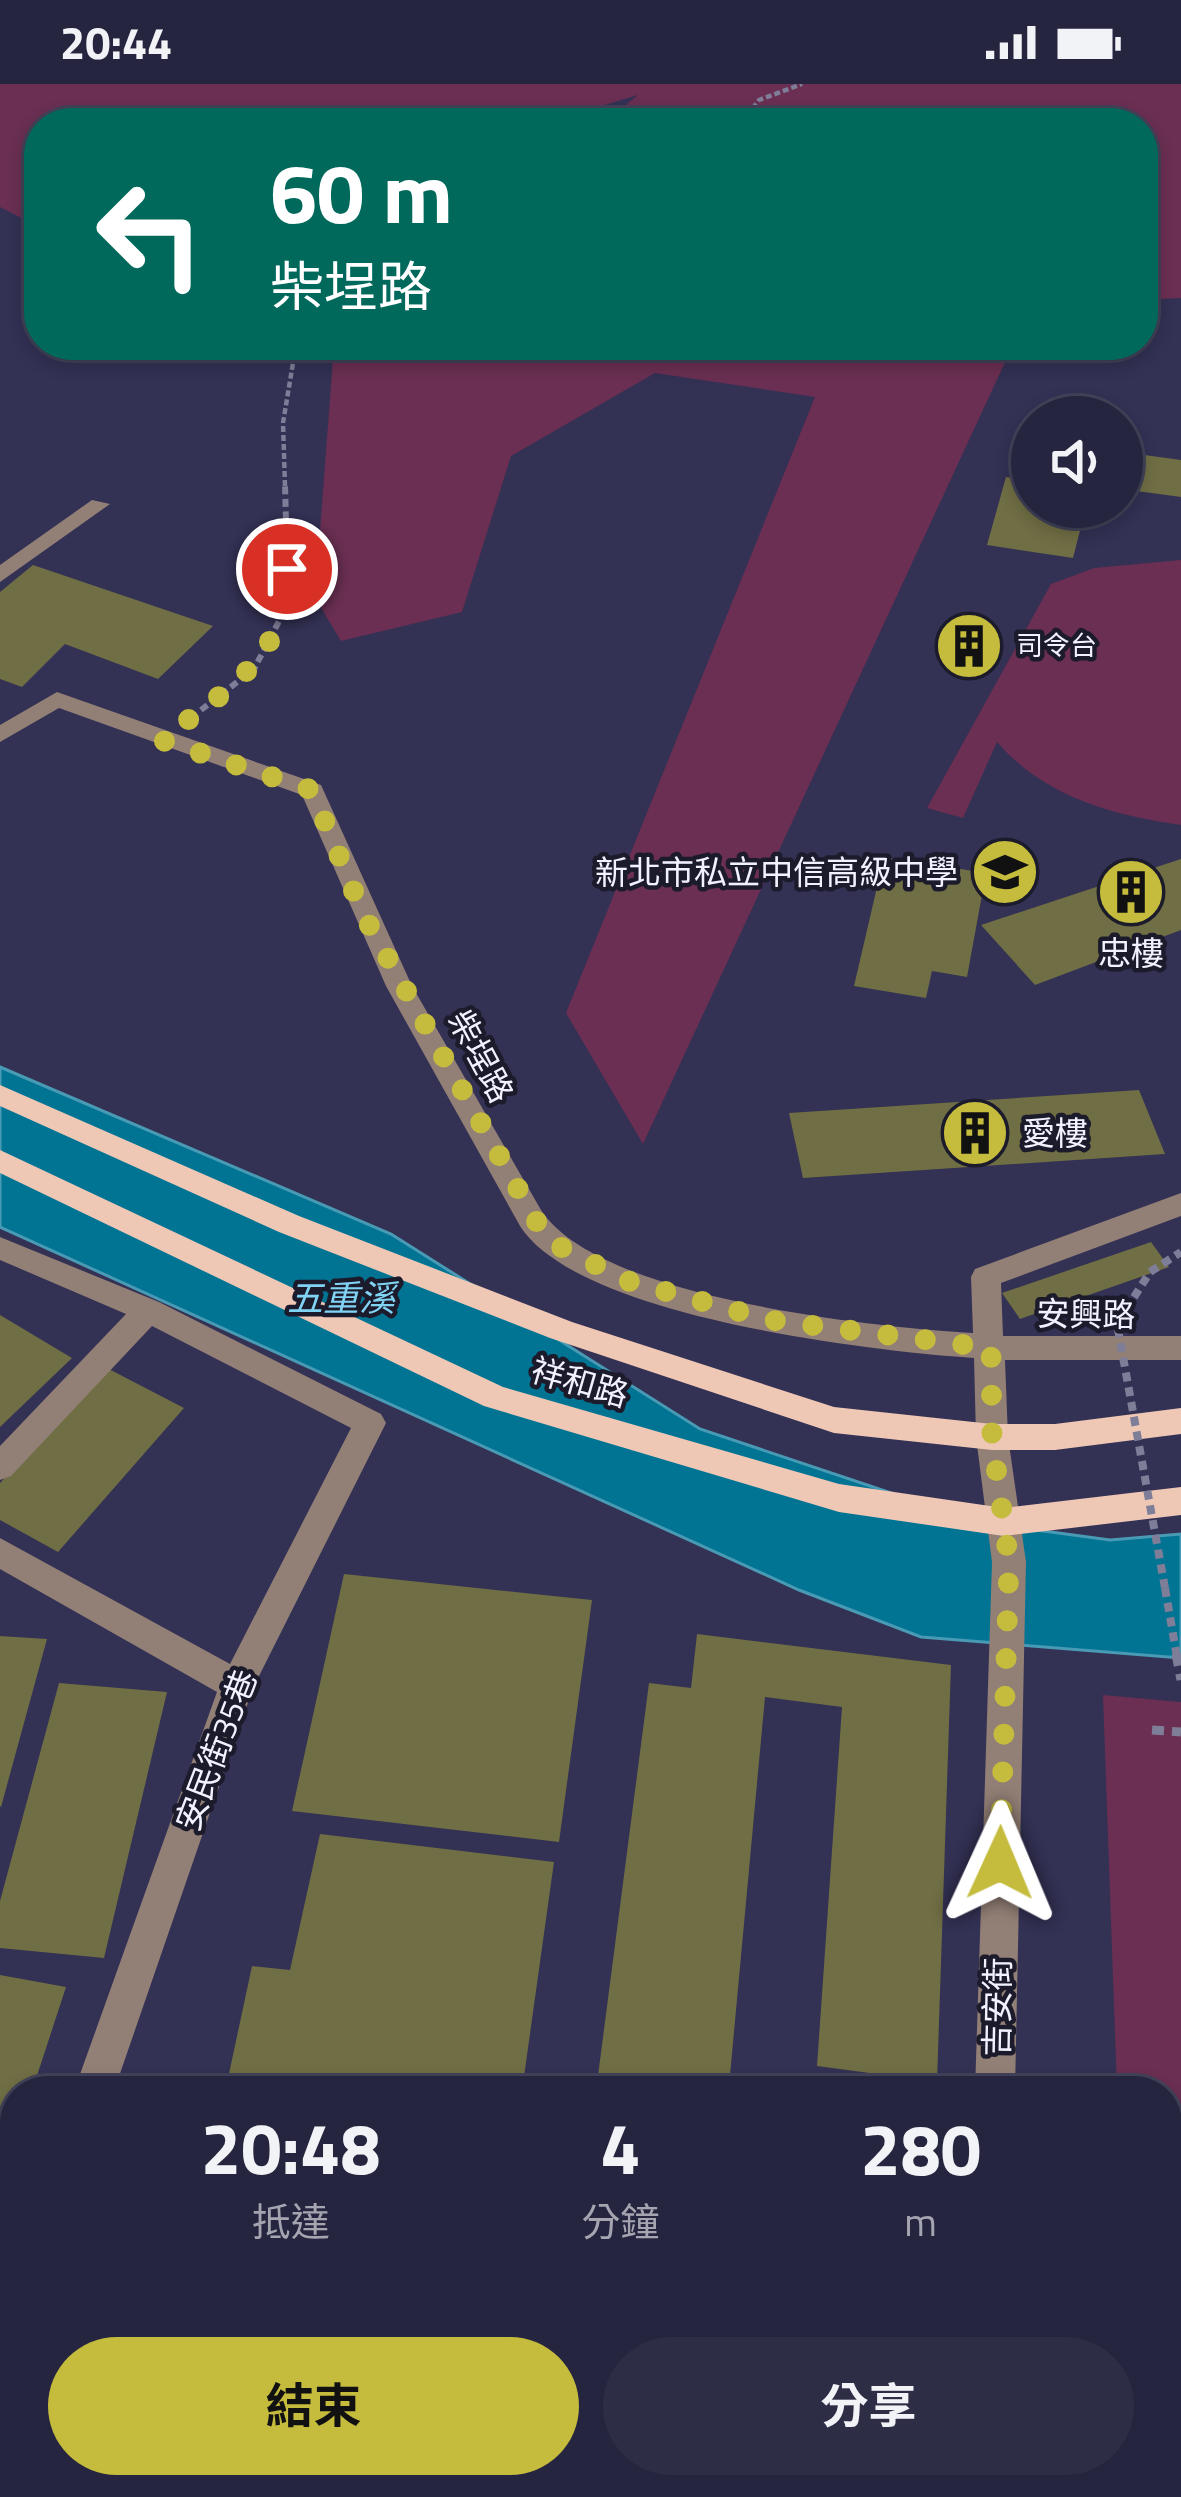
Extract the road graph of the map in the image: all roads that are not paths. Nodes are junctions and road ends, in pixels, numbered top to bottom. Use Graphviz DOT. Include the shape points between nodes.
graph roads {
  1 [pos="99,504"];
  2 [pos="0,575"];
  3 [pos="0,735"];
  4 [pos="0,1095"];
  5 [pos="0,1161"];
  6 [pos="1181,1204"];
  7 [pos="0,1248"];
  8 [pos="148,1310"];
  9 [pos="991,1348"];
  10 [pos="1181,1348"];
  11 [pos="1181,1421"];
  12 [pos="992,1437"];
  13 [pos="0,1467"];
  14 [pos="1181,1501"];
  15 [pos="1004,1522"];
  16 [pos="0,1552"];
  17 [pos="237,1684"];
  18 [pos="99,2076"];
  19 [pos="995,2076"];
  1 -- 2 [label="street"];
  3 -- 9 [label="street, 柴埕路" via="58,699 312,790 363,914 547,1240 628,1281 770,1320"];
  4 -- 12 [label="main road, 祥和路" via="289,1224 561,1330 834,1420"];
  5 -- 15 [label="main road, 祥和路" via="495,1397 839,1498"];
  6 -- 9 [label="street, 吉安街" via="986,1277"];
  7 -- 8 [label="street"];
  8 -- 13 [label="street"];
  8 -- 17 [label="street, 安民街35巷" via="370,1423"];
  9 -- 10 [label="street, 安興路"];
  9 -- 12 [label="street, 吉安街"];
  11 -- 12 [label="main road, 祥和路"];
  12 -- 15 [label="street, 吉安街"];
  14 -- 15 [label="main road, 祥和路"];
  15 -- 19 [label="street, 吉安街"];
  16 -- 17 [label="street"];
  17 -- 18 [label="street, 安民街35巷"];
}
